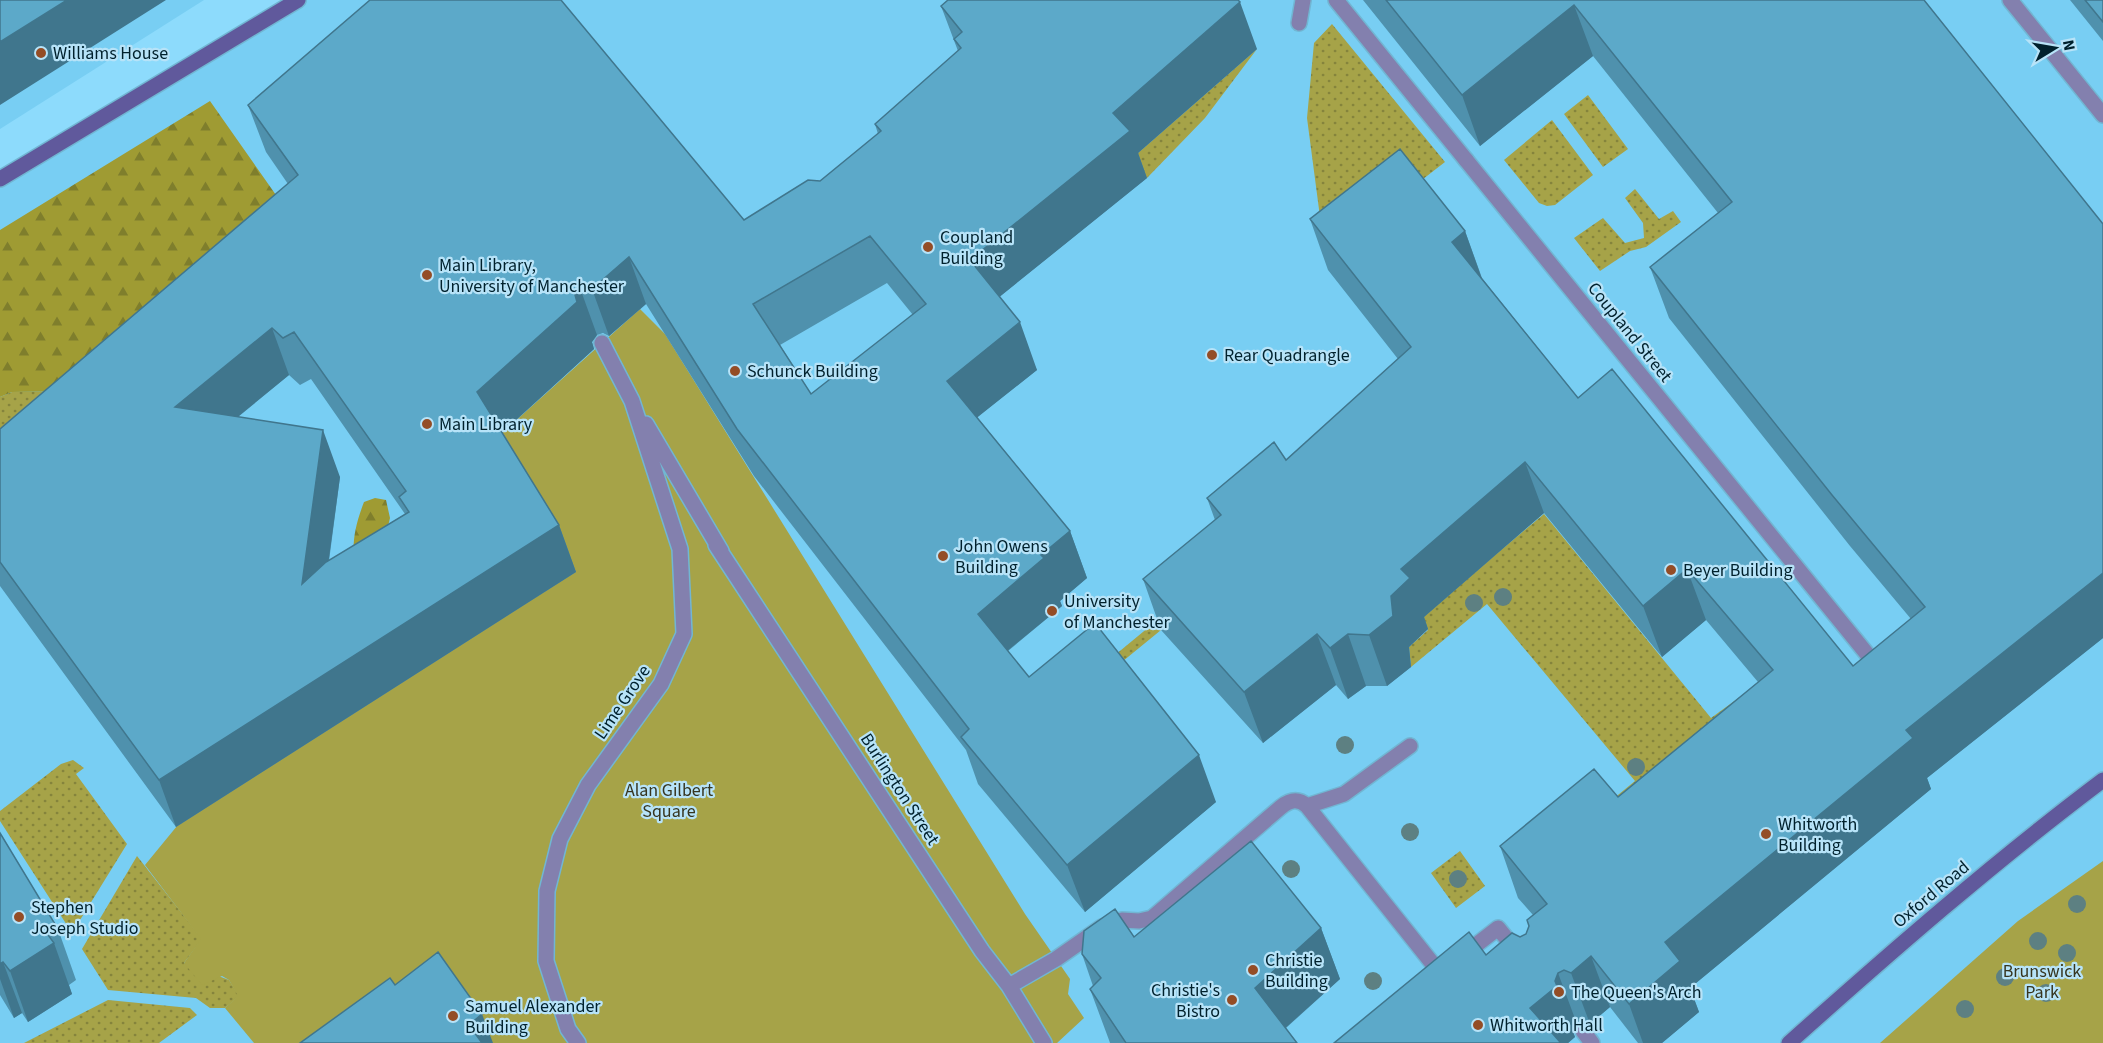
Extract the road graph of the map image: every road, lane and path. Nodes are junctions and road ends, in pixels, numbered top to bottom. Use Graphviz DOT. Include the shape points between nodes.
graph roads {
  1 [pos="298,0"];
  2 [pos="1303,0"];
  3 [pos="1336,0"];
  4 [pos="2010,0"];
  5 [pos="1299,23"];
  6 [pos="2103,115"];
  7 [pos="0,178"];
  8 [pos="602,343"];
  9 [pos="632,401"];
  10 [pos="1886,678"];
  11 [pos="1410,746"];
  12 [pos="2103,780"];
  13 [pos="1307,806"];
  14 [pos="1531,969"];
  15 [pos="1009,986"];
  16 [pos="578,1043"];
  17 [pos="1044,1043"];
  18 [pos="1789,1043"];
  1 -- 7 [label="main road"];
  2 -- 5 [label="street"];
  3 -- 10 [label="street, Coupland Street"];
  4 -- 6 [label="street"];
  8 -- 9 [label="street, Lime Grove"];
  9 -- 15 [label="street, Burlington Street" via="720,550 982,951"];
  9 -- 16 [label="street, Lime Grove" via="680,549 684,634 661,684 588,785 560,839 547,891 546,961 568,1029"];
  11 -- 13 [label="street" via="1344,794"];
  12 -- 18 [label="main road, Oxford Road" via="2031,834"];
  13 -- 14 [label="street" via="1440,973 1498,928"];
  13 -- 15 [label="street" via="1293,800 1281,807 1152,918 1102,927"];
  15 -- 17 [label="street, Burlington Street"];
}
